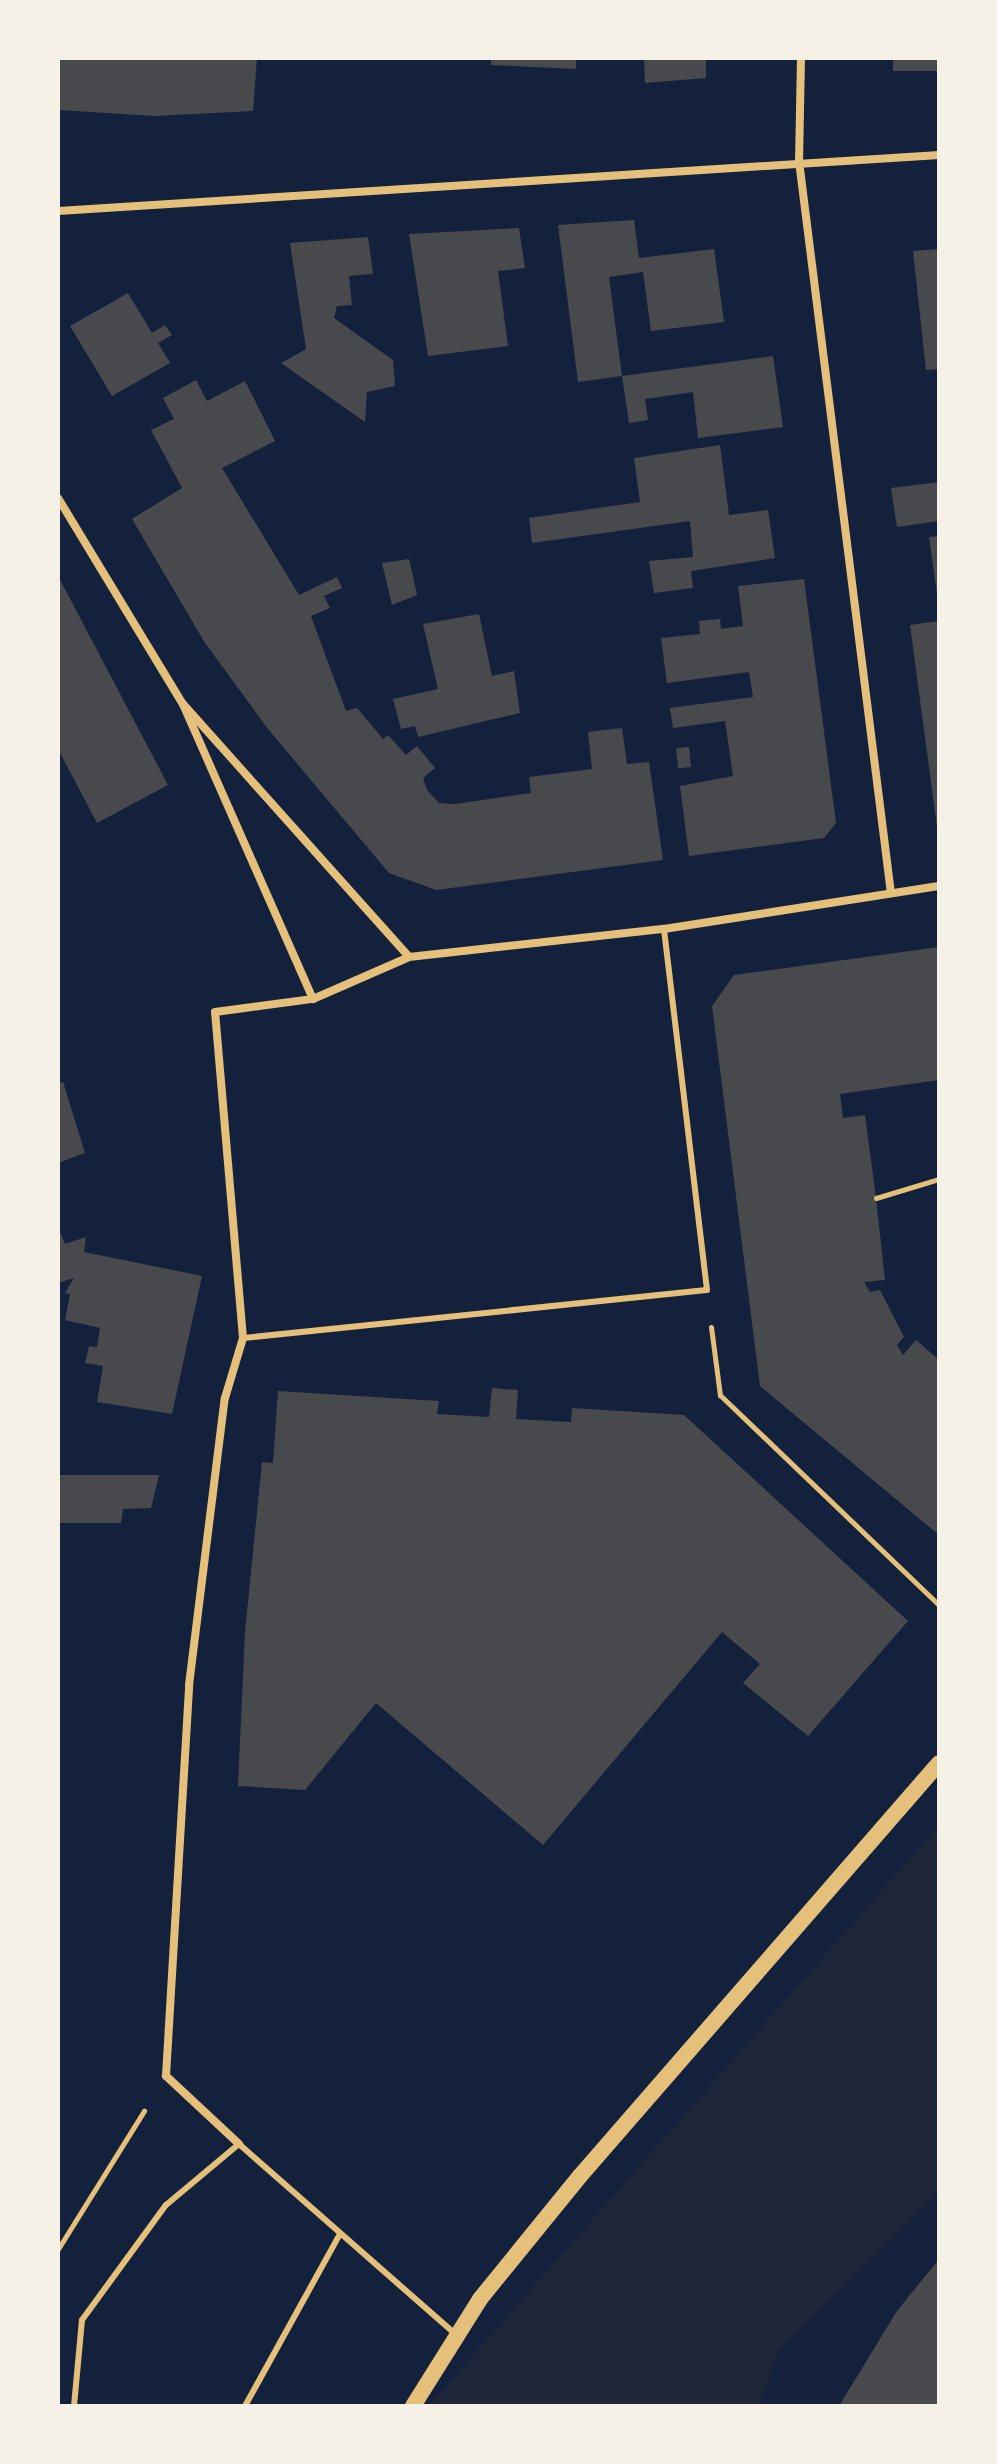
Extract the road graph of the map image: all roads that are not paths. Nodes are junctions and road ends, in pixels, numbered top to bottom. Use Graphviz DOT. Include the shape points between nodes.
graph roads {
  1 [pos="801,58"];
  2 [pos="939,155"];
  3 [pos="799,161"];
  4 [pos="58,211"];
  5 [pos="58,498"];
  6 [pos="183,704"];
  7 [pos="939,886"];
  8 [pos="891,893"];
  9 [pos="664,929"];
  10 [pos="409,957"];
  11 [pos="313,999"];
  12 [pos="243,1338"];
  13 [pos="939,1763"];
  14 [pos="239,2144"];
  15 [pos="340,2234"];
  16 [pos="458,2336"];
  17 [pos="74,2406"];
  18 [pos="245,2406"];
  19 [pos="413,2406"];
  1 -- 3 [label="street"];
  2 -- 3 [label="street"];
  3 -- 4 [label="street"];
  3 -- 8 [label="street"];
  5 -- 6 [label="street"];
  6 -- 10 [label="street"];
  6 -- 11 [label="street"];
  7 -- 8 [label="street"];
  8 -- 9 [label="street"];
  9 -- 10 [label="street"];
  9 -- 12 [label="lane" via="707,1290"];
  10 -- 11 [label="street"];
  11 -- 12 [label="street" via="215,1012"];
  12 -- 14 [label="street" via="225,1398 189,1685 166,2076"];
  13 -- 16 [label="main road" via="580,2176 480,2299"];
  14 -- 15 [label="lane"];
  14 -- 17 [label="lane" via="166,2205 82,2320"];
  15 -- 16 [label="lane"];
  15 -- 18 [label="lane"];
  16 -- 19 [label="main road"];
}
